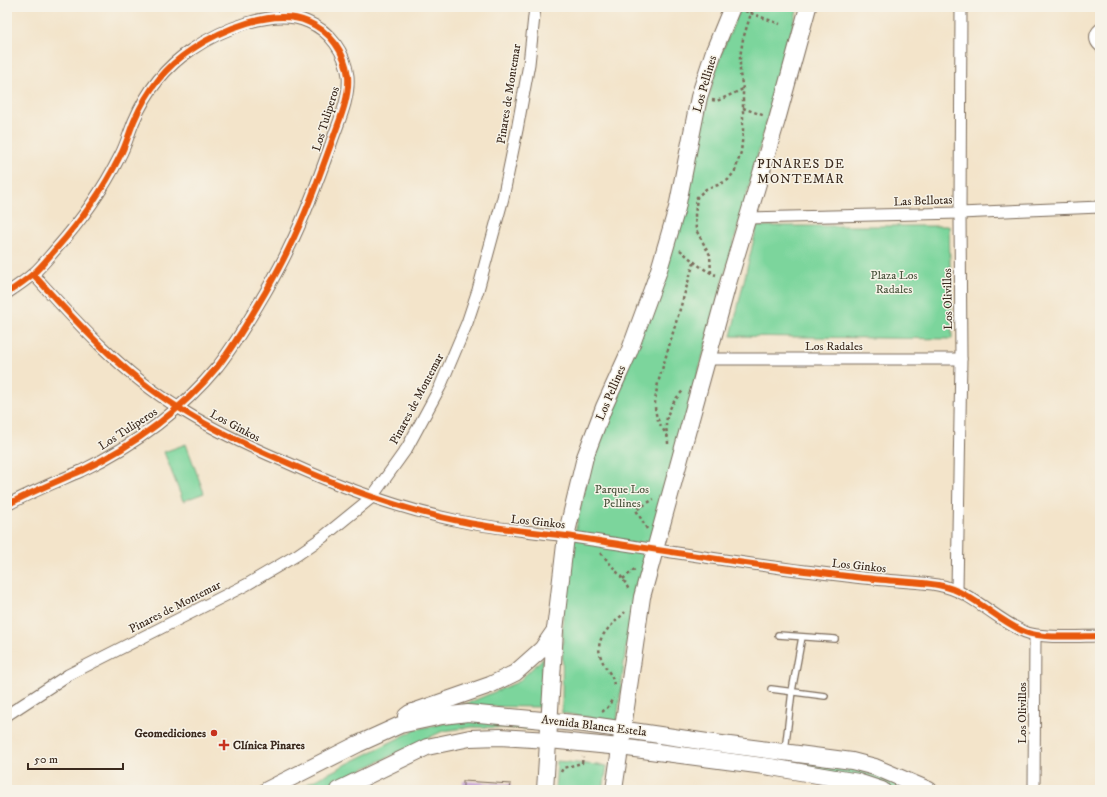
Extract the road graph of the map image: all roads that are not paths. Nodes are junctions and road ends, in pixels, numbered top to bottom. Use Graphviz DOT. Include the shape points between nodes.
graph roads {
  1 [pos="535,7"];
  2 [pos="808,7"];
  3 [pos="961,7"];
  4 [pos="735,8"];
  5 [pos="1100,29"];
  6 [pos="1100,46"];
  7 [pos="1100,207"];
  8 [pos="960,213"];
  9 [pos="747,218"];
  10 [pos="33,274"];
  11 [pos="7,293"];
  12 [pos="708,359"];
  13 [pos="962,359"];
  14 [pos="178,407"];
  15 [pos="371,498"];
  16 [pos="7,505"];
  17 [pos="566,536"];
  18 [pos="656,549"];
  19 [pos="957,590"];
  20 [pos="555,630"];
  21 [pos="778,635"];
  22 [pos="1035,636"];
  23 [pos="1100,636"];
  24 [pos="802,637"];
  25 [pos="835,639"];
  26 [pos="771,689"];
  27 [pos="792,692"];
  28 [pos="825,696"];
  29 [pos="7,715"];
  30 [pos="550,720"];
  31 [pos="622,729"];
  32 [pos="389,730"];
  33 [pos="549,740"];
  34 [pos="620,746"];
  35 [pos="785,752"];
  36 [pos="267,790"];
  37 [pos="338,790"];
  38 [pos="546,790"];
  39 [pos="614,790"];
  40 [pos="882,790"];
  41 [pos="929,790"];
  42 [pos="1034,790"];
  1 -- 15 [label="street, Pinares de Montemar" via="528,71 503,198 467,323 449,368 424,418"];
  2 -- 9 [label="main road"];
  3 -- 8 [label="street, Los Olivillos"];
  4 -- 17 [label="main road, Los Pellines" via="714,51 699,97 686,170 668,240 649,300 585,457"];
  5 -- 6 [label="street" via="1095,36"];
  7 -- 8 [label="street, Las Bellotas"];
  8 -- 9 [label="street, Las Bellotas"];
  8 -- 13 [label="street, Los Olivillos"];
  9 -- 12 [label="main road"];
  10 -- 11 [label="street, Los Tuliperos"];
  10 -- 14 [label="street, Los Ginkos" via="113,357 142,382"];
  10 -- 14 [label="street, Los Tuliperos" via="89,209 122,154 134,122 150,92 179,58 217,35 271,17 282,16 303,20 318,27 330,37 342,55 348,85 340,118 316,186 289,250 234,345 199,387"];
  12 -- 13 [label="street, Los Radales"];
  12 -- 18 [label="main road"];
  13 -- 19 [label="street, Los Olivillos"];
  14 -- 15 [label="street, Los Ginkos" via="239,442"];
  14 -- 16 [label="street, Los Tuliperos" via="115,452 81,471"];
  15 -- 17 [label="street, Los Ginkos" via="462,522"];
  15 -- 29 [label="street, Pinares de Montemar" via="323,537 271,571 68,675"];
  17 -- 18 [label="street, Los Ginkos"];
  17 -- 20 [label="main road, Los Pellines"];
  18 -- 19 [label="street, Los Ginkos" via="835,575 938,585"];
  18 -- 31 [label="main road" via="642,597"];
  19 -- 22 [label="street, Los Ginkos" via="1024,632"];
  20 -- 30 [label="main road, Los Pellines"];
  20 -- 32 [label="main road" via="542,649 515,673 410,713"];
  21 -- 24 [label="lane"];
  22 -- 23 [label="street, Los Ginkos"];
  22 -- 42 [label="street, Los Olivillos"];
  24 -- 25 [label="lane"];
  24 -- 27 [label="lane"];
  26 -- 27 [label="lane"];
  27 -- 28 [label="lane"];
  27 -- 35 [label="lane"];
  30 -- 31 [label="main road, Avenida Blanca Estela"];
  30 -- 32 [label="main road, Avenida Blanca Estela" via="468,713 400,725"];
  30 -- 33 [label="main road, Los Pellines"];
  31 -- 34 [label="main road"];
  31 -- 35 [label="main road, Avenida Blanca Estela"];
  32 -- 36 [label="main road, Avenida Blanca Estela"];
  33 -- 34 [label="main road, Avenida Blanca Estela"];
  33 -- 37 [label="main road, Avenida Blanca Estela" via="500,737 450,741 427,747"];
  33 -- 38 [label="main road, Los Pellines"];
  34 -- 39 [label="main road"];
  34 -- 40 [label="main road, Avenida Blanca Estela" via="818,775 858,782"];
  35 -- 41 [label="main road, Avenida Blanca Estela" via="852,761 881,769"];
}
